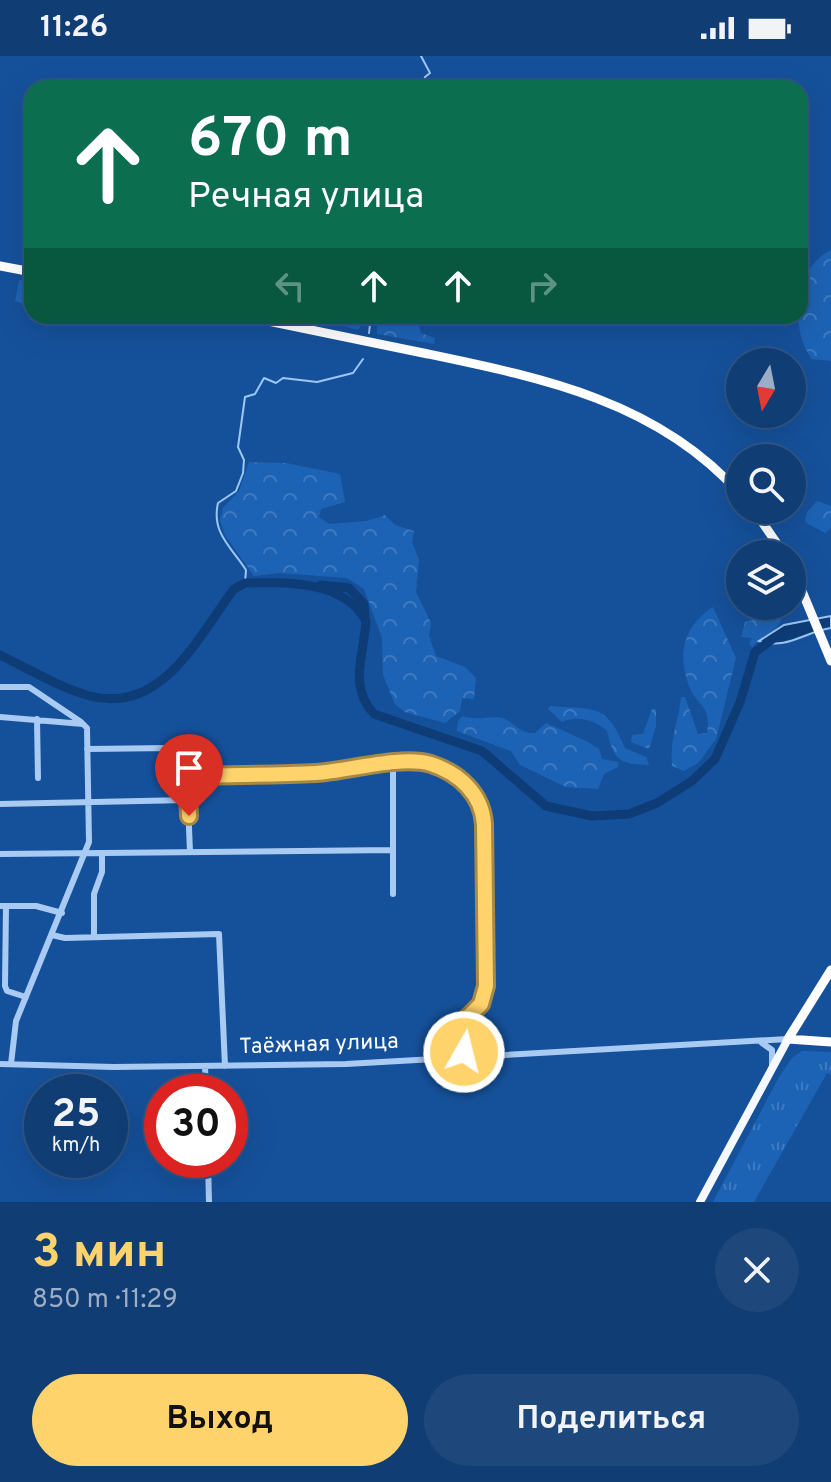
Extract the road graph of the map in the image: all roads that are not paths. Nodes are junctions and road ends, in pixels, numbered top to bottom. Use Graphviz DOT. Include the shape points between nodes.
graph roads {
  1 [pos="0,266"];
  2 [pos="24,270"];
  3 [pos="281,324"];
  4 [pos="726,479"];
  5 [pos="806,596"];
  6 [pos="831,661"];
  7 [pos="0,687"];
  8 [pos="0,717"];
  9 [pos="37,719"];
  10 [pos="84,725"];
  11 [pos="87,749"];
  12 [pos="393,764"];
  13 [pos="187,776"];
  14 [pos="38,778"];
  15 [pos="188,800"];
  16 [pos="89,802"];
  17 [pos="0,804"];
  18 [pos="393,850"];
  19 [pos="85,852"];
  20 [pos="190,852"];
  21 [pos="0,854"];
  22 [pos="102,854"];
  23 [pos="393,894"];
  24 [pos="3,906"];
  25 [pos="62,913"];
  26 [pos="52,935"];
  27 [pos="94,937"];
  28 [pos="831,970"];
  29 [pos="26,997"];
  30 [pos="805,1011"];
  31 [pos="788,1039"];
  32 [pos="819,1040"];
  33 [pos="751,1041"];
  34 [pos="831,1042"];
  35 [pos="464,1059"];
  36 [pos="0,1064"];
  37 [pos="11,1064"];
  38 [pos="205,1066"];
  39 [pos="225,1066"];
  40 [pos="772,1067"];
  41 [pos="205,1074"];
  42 [pos="208,1178"];
  43 [pos="209,1202"];
  44 [pos="700,1202"];
  1 -- 2 [label="highway"];
  3 -- 4 [label="highway" via="589,394 675,437"];
  5 -- 6 [label="highway"];
  7 -- 10 [label="street" via="29,687"];
  8 -- 9 [label="street"];
  9 -- 10 [label="street"];
  9 -- 14 [label="street"];
  10 -- 11 [label="street"];
  11 -- 13 [label="street" via="172,748 186,755"];
  11 -- 16 [label="street"];
  12 -- 13 [label="street"];
  12 -- 18 [label="street"];
  12 -- 35 [label="street" via="427,763 452,774 472,791 482,809 486,986 481,1004 466,1019"];
  13 -- 15 [label="street"];
  15 -- 16 [label="street"];
  15 -- 20 [label="street"];
  16 -- 17 [label="street"];
  16 -- 19 [label="street"];
  18 -- 20 [label="street"];
  18 -- 23 [label="street"];
  19 -- 21 [label="street"];
  19 -- 22 [label="street"];
  19 -- 25 [label="street"];
  20 -- 22 [label="street"];
  22 -- 27 [label="street" via="102,875 94,894"];
  24 -- 25 [label="street"];
  24 -- 29 [label="street" via="5,986"];
  25 -- 26 [label="street"];
  26 -- 27 [label="street"];
  26 -- 29 [label="street"];
  27 -- 39 [label="street" via="219,934"];
  28 -- 30 [label="highway"];
  29 -- 37 [label="street" via="13,1028"];
  30 -- 31 [label="highway"];
  30 -- 32 [label="highway" via="805,1033"];
  31 -- 32 [label="highway, Таёжная улица"];
  31 -- 33 [label="street, Таёжная улица"];
  31 -- 40 [label="main road"];
  32 -- 34 [label="highway, Таёжная улица"];
  33 -- 35 [label="street, Таёжная улица"];
  33 -- 40 [label="street" via="771,1047"];
  35 -- 39 [label="street, Таёжная улица"];
  36 -- 37 [label="street, Таёжная улица"];
  37 -- 38 [label="street, Таёжная улица"];
  38 -- 39 [label="street, Таёжная улица"];
  38 -- 41 [label="street"];
  40 -- 44 [label="main road"];
  42 -- 43 [label="street"];
}
